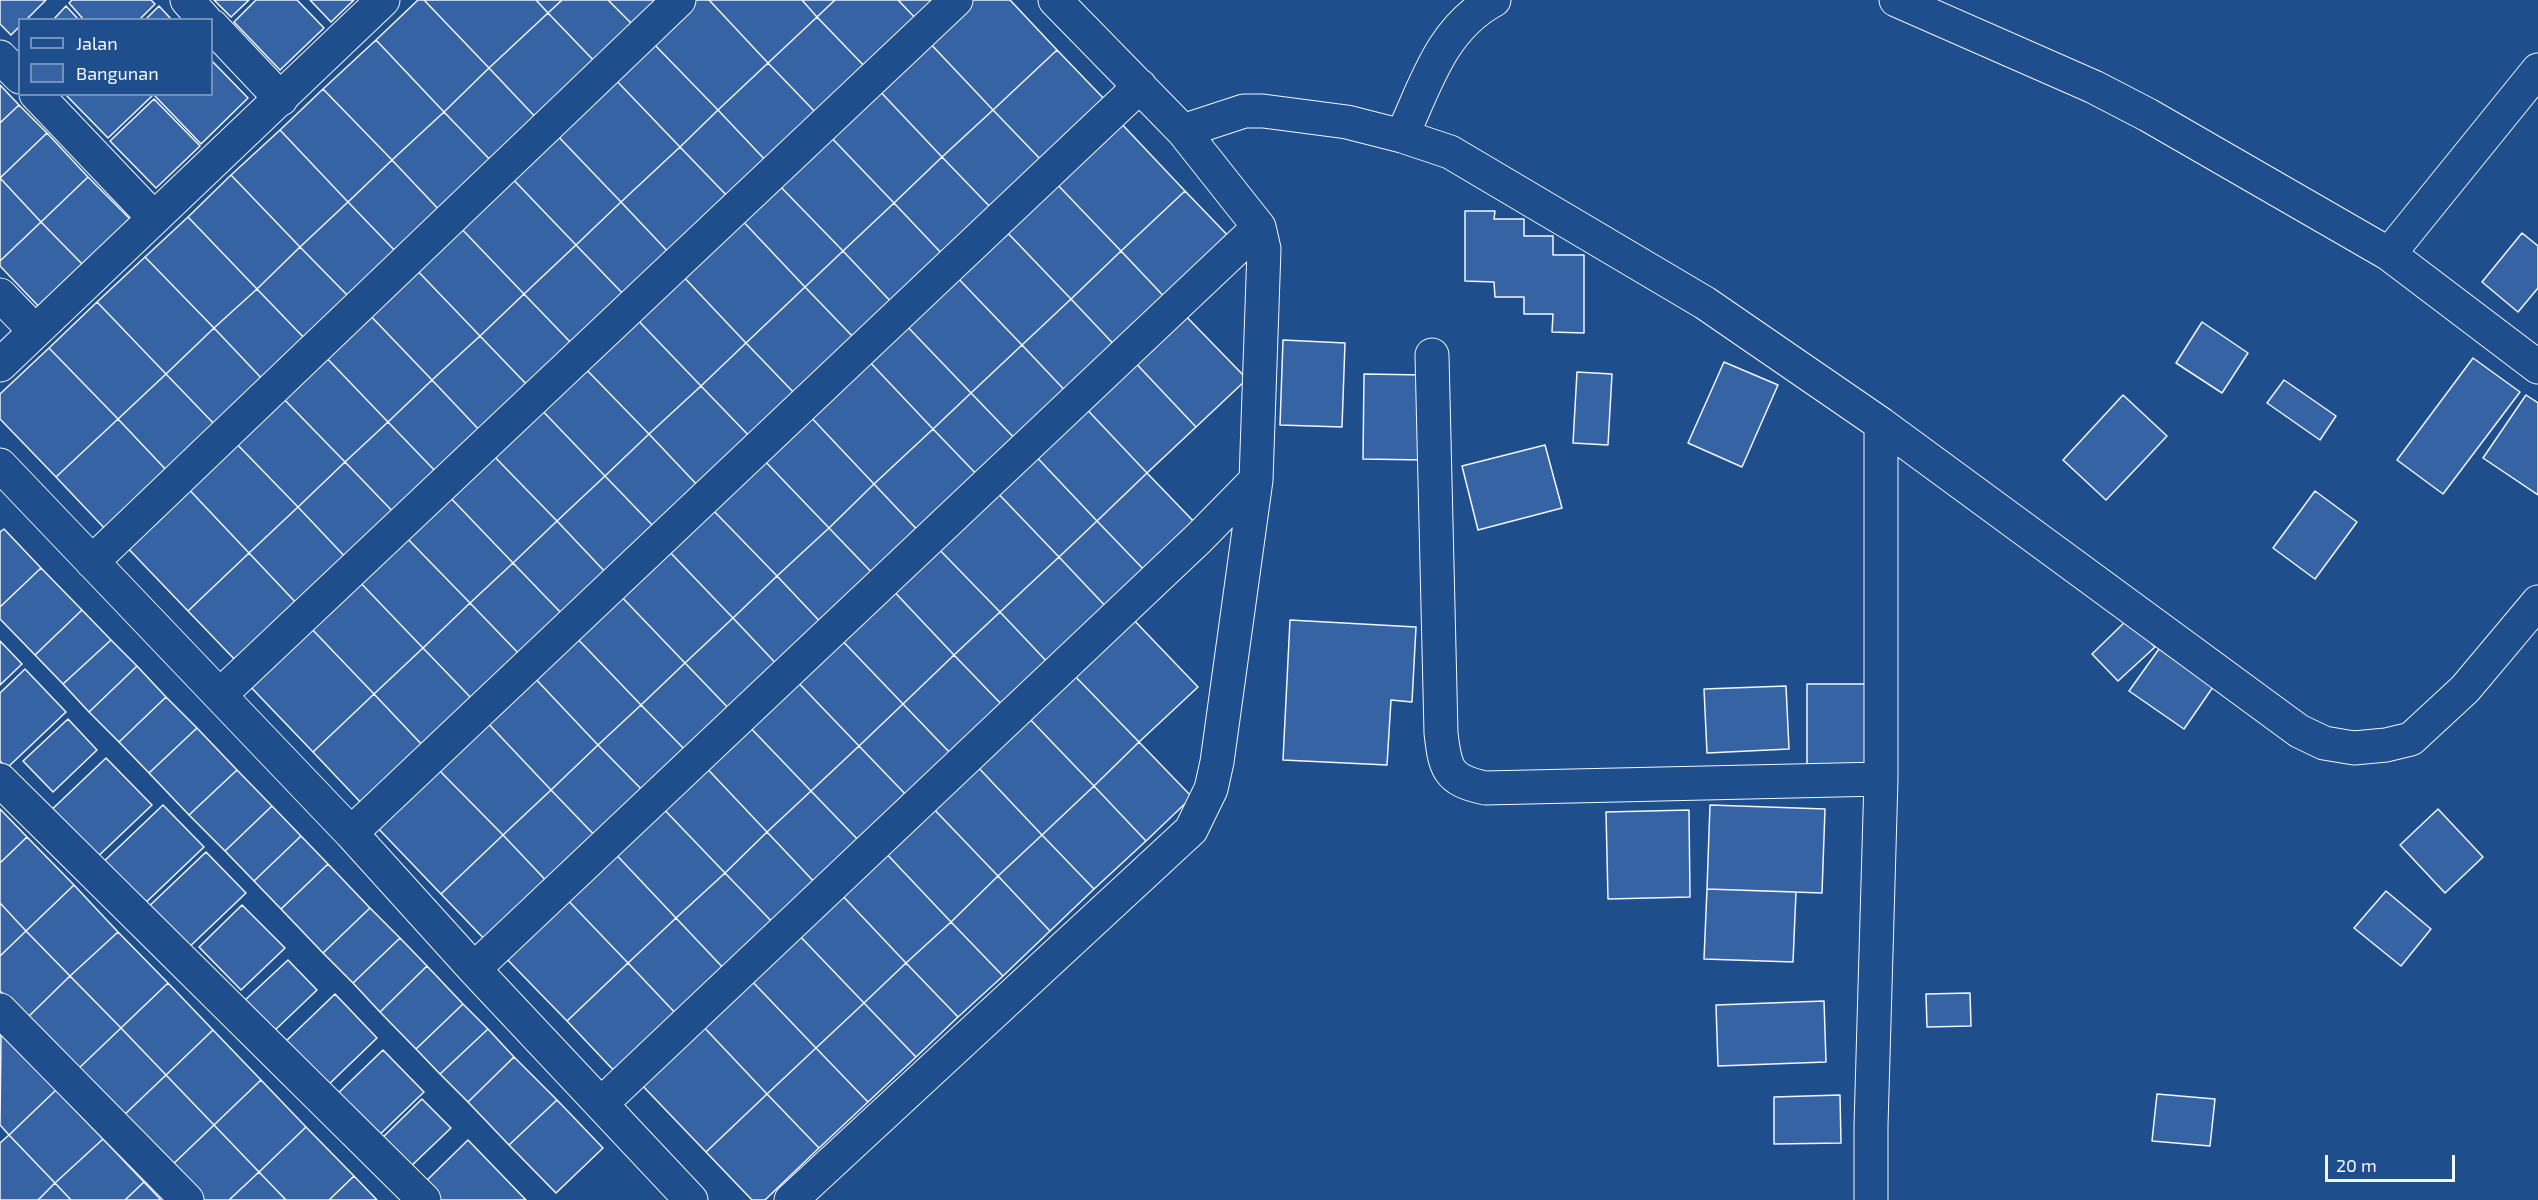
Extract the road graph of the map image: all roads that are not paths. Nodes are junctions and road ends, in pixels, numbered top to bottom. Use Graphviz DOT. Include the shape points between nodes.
graph roads {
  1 [pos="187,0"];
  2 [pos="383,0"];
  3 [pos="680,0"];
  4 [pos="956,0"];
  5 [pos="1055,0"];
  6 [pos="1494,0"];
  7 [pos="1896,0"];
  8 [pos="203,18"];
  9 [pos="213,27"];
  10 [pos="0,57"];
  11 [pos="2538,70"];
  12 [pos="18,75"];
  13 [pos="1140,86"];
  14 [pos="38,96"];
  15 [pos="281,99"];
  16 [pos="1183,131"];
  17 [pos="1402,136"];
  18 [pos="153,217"];
  19 [pos="1259,227"];
  20 [pos="2389,254"];
  21 [pos="0,295"];
  22 [pos="35,331"];
  23 [pos="1432,355"];
  24 [pos="0,365"];
  25 [pos="2538,367"];
  26 [pos="1881,424"];
  27 [pos="0,465"];
  28 [pos="1256,480"];
  29 [pos="92,562"];
  30 [pos="2538,602"];
  31 [pos="220,695"];
  32 [pos="1881,779"];
  33 [pos="0,780"];
  34 [pos="351,833"];
  35 [pos="474,969"];
  36 [pos="0,1010"];
  37 [pos="601,1104"];
  38 [pos="187,1200"];
  39 [pos="424,1200"];
  40 [pos="691,1200"];
  41 [pos="791,1200"];
  42 [pos="1871,1200"];
  1 -- 8 [label="street"];
  2 -- 15 [label="street"];
  3 -- 29 [label="street"];
  4 -- 31 [label="street"];
  5 -- 13 [label="street"];
  6 -- 17 [label="street" via="1479,8 1452,34"];
  7 -- 20 [label="street" via="2094,87"];
  9 -- 15 [label="street"];
  10 -- 12 [label="street"];
  11 -- 20 [label="street"];
  13 -- 16 [label="street"];
  13 -- 34 [label="street"];
  14 -- 18 [label="street"];
  15 -- 18 [label="street"];
  16 -- 17 [label="street" via="1244,111 1263,111 1347,122"];
  16 -- 19 [label="street"];
  17 -- 26 [label="street" via="1450,152 1705,303"];
  18 -- 22 [label="street"];
  19 -- 28 [label="street" via="1264,249"];
  19 -- 35 [label="street"];
  20 -- 25 [label="street"];
  21 -- 22 [label="street"];
  22 -- 24 [label="street"];
  23 -- 32 [label="street" via="1441,733 1444,757 1462,783 1485,788"];
  26 -- 30 [label="street" via="2299,731 2324,743 2354,748 2411,739 2465,688"];
  26 -- 32 [label="street"];
  27 -- 29 [label="street"];
  28 -- 37 [label="street"];
  28 -- 41 [label="street" via="1217,762 1211,789 1191,830"];
  29 -- 31 [label="street"];
  31 -- 34 [label="street"];
  32 -- 42 [label="street"];
  33 -- 39 [label="street"];
  34 -- 35 [label="street"];
  35 -- 37 [label="street"];
  36 -- 38 [label="street"];
  37 -- 40 [label="street"];
}
